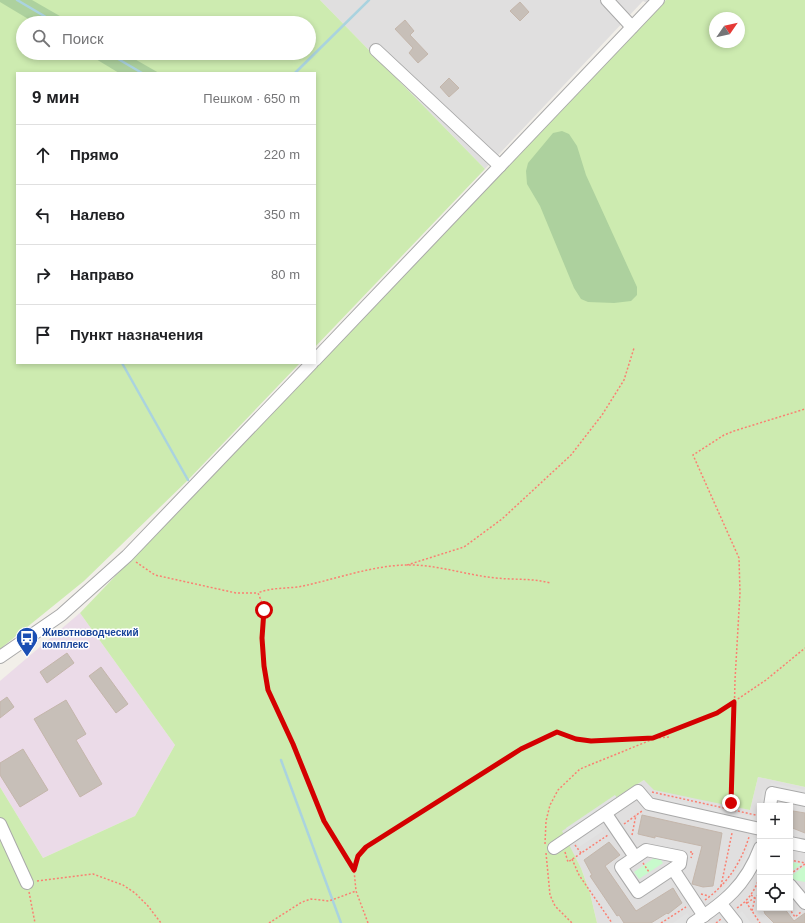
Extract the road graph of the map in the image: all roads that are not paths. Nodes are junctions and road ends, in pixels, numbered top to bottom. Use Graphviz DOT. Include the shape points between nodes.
graph roads {
  1 [pos="607,0"];
  2 [pos="658,0"];
  3 [pos="632,27"];
  4 [pos="376,50"];
  5 [pos="500,166"];
  6 [pos="316,359"];
  7 [pos="311,364"];
  8 [pos="0,657"];
  9 [pos="805,800"];
  10 [pos="770,803"];
  11 [pos="606,814"];
  12 [pos="0,824"];
  13 [pos="755,828"];
  14 [pos="793,844"];
  15 [pos="805,846"];
  16 [pos="548,849"];
  17 [pos="636,856"];
  18 [pos="757,866"];
  19 [pos="672,869"];
  20 [pos="27,883"];
  21 [pos="793,889"];
  22 [pos="805,903"];
  23 [pos="721,904"];
  24 [pos="707,918"];
  25 [pos="693,923"];
  26 [pos="736,923"];
  1 -- 3 [label="street"];
  2 -- 3 [label="street"];
  3 -- 5 [label="street"];
  4 -- 5 [label="street"];
  5 -- 6 [label="street"];
  7 -- 8 [label="street" via="127,556 61,615"];
  9 -- 10 [label="street" via="772,793"];
  11 -- 13 [label="street" via="638,791 649,804"];
  11 -- 16 [label="street"];
  11 -- 17 [label="street"];
  12 -- 20 [label="street"];
  14 -- 15 [label="street"];
  17 -- 19 [label="street" via="646,850 681,857 680,864"];
  17 -- 19 [label="street" via="621,867 638,892"];
  18 -- 23 [label="street"];
  19 -- 24 [label="street"];
  21 -- 22 [label="street"];
  23 -- 24 [label="street"];
  23 -- 26 [label="street"];
  24 -- 25 [label="street"];
}
